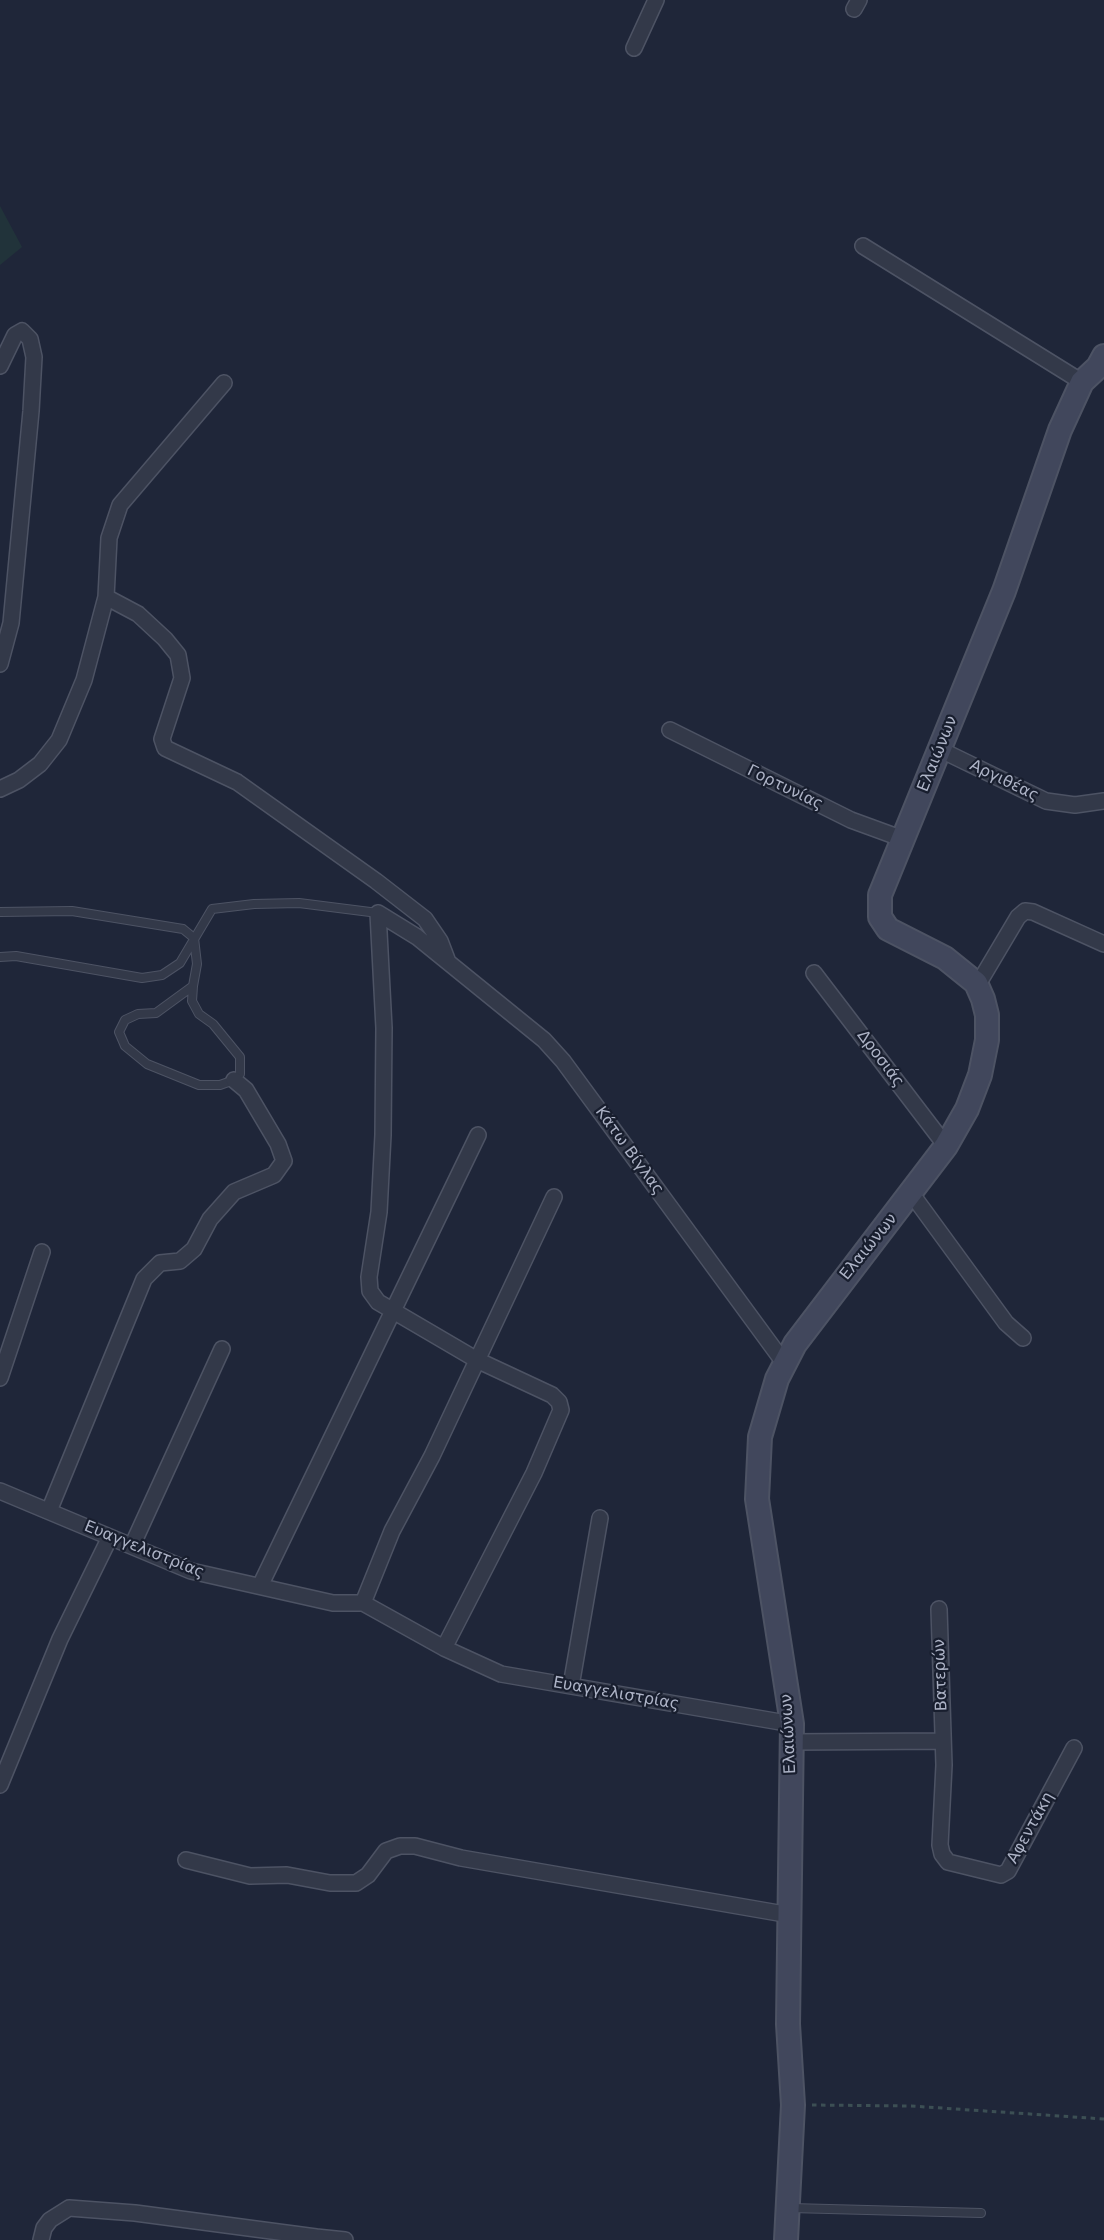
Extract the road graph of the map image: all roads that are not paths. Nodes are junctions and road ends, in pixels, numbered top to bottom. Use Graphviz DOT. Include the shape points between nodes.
graph roads {
  1 [pos="656,0"];
  2 [pos="634,48"];
  3 [pos="863,246"];
  4 [pos="1104,356"];
  5 [pos="0,366"];
  6 [pos="1082,381"];
  7 [pos="224,383"];
  8 [pos="106,597"];
  9 [pos="0,664"];
  10 [pos="670,730"];
  11 [pos="941,750"];
  12 [pos="0,789"];
  13 [pos="1104,801"];
  14 [pos="903,839"];
  15 [pos="0,912"];
  16 [pos="378,913"];
  17 [pos="194,938"];
  18 [pos="1104,944"];
  19 [pos="0,957"];
  20 [pos="449,963"];
  21 [pos="814,973"];
  22 [pos="193,986"];
  23 [pos="977,986"];
  24 [pos="234,1080"];
  25 [pos="478,1135"];
  26 [pos="946,1146"];
  27 [pos="911,1193"];
  28 [pos="554,1197"];
  29 [pos="42,1252"];
  30 [pos="395,1311"];
  31 [pos="1023,1338"];
  32 [pos="222,1349"];
  33 [pos="477,1360"];
  34 [pos="785,1364"];
  35 [pos="0,1378"];
  36 [pos="0,1491"];
  37 [pos="49,1511"];
  38 [pos="600,1518"];
  39 [pos="110,1537"];
  40 [pos="132,1546"];
  41 [pos="260,1586"];
  42 [pos="363,1603"];
  43 [pos="939,1609"];
  44 [pos="444,1648"];
  45 [pos="571,1686"];
  46 [pos="792,1733"];
  47 [pos="943,1741"];
  48 [pos="1074,1748"];
  49 [pos="0,1785"];
  50 [pos="186,1860"];
  51 [pos="790,1915"];
  52 [pos="787,2208"];
  53 [pos="981,2213"];
  54 [pos="316,2239"];
  55 [pos="41,2240"];
  56 [pos="345,2240"];
  57 [pos="786,2240"];
  1 -- 2 [label="street"];
  3 -- 6 [label="street"];
  4 -- 6 [label="main road, Ελαιώνων"];
  5 -- 9 [label="street" via="15,335 22,331 30,339 34,357 31,411 11,623"];
  6 -- 11 [label="main road, Ελαιώνων" via="1060,430 1004,591"];
  7 -- 8 [label="street" via="120,505 109,538"];
  8 -- 12 [label="street" via="84,680 59,740 40,764"];
  8 -- 20 [label="street" via="138,614 178,655 182,678 162,739 165,748 237,783 376,881 429,925"];
  10 -- 14 [label="street, Γορτυνίας" via="851,820"];
  11 -- 13 [label="street, Αργιθέας" via="1046,801 1076,805"];
  11 -- 14 [label="main road, Ελαιώνων"];
  14 -- 23 [label="main road, Ελαιώνων" via="880,895 883,924 895,935 945,958"];
  15 -- 17 [label="lane" via="72,911 183,929"];
  16 -- 17 [label="lane" via="299,903 212,909"];
  16 -- 20 [label="street, Κάτω Βίγλας"];
  16 -- 30 [label="street" via="384,1028 383,1123 379,1212 369,1277 370,1291 378,1302"];
  17 -- 19 [label="lane" via="180,963 162,975 142,978 16,956"];
  17 -- 22 [label="lane" via="197,964"];
  18 -- 23 [label="street" via="1025,911"];
  20 -- 34 [label="street, Κάτω Βίγλας" via="524,1022 563,1061"];
  21 -- 26 [label="street, Δροσιάς"];
  22 -- 24 [label="lane" via="192,1001 199,1014 213,1024 240,1057 240,1074"];
  22 -- 24 [label="lane" via="156,1013 125,1020 119,1032 125,1046 147,1065 199,1085"];
  23 -- 26 [label="main road, Ελαιώνων" via="987,1016 984,1060 974,1093"];
  24 -- 37 [label="street" via="246,1090 284,1161 274,1175 234,1192 210,1219 194,1250 180,1261 160,1263 144,1279"];
  25 -- 30 [label="street"];
  26 -- 27 [label="main road, Ελαιώνων"];
  27 -- 31 [label="street" via="1006,1323"];
  27 -- 34 [label="main road, Ελαιώνων" via="806,1328"];
  28 -- 33 [label="street"];
  29 -- 35 [label="street"];
  30 -- 33 [label="street"];
  30 -- 41 [label="street"];
  32 -- 40 [label="street"];
  33 -- 42 [label="street" via="392,1531"];
  33 -- 44 [label="street" via="552,1395 561,1410 507,1527"];
  34 -- 46 [label="main road, Ελαιώνων" via="763,1423 757,1485"];
  36 -- 37 [label="street, Ευαγγελιστρίας"];
  37 -- 39 [label="street, Ευαγγελιστρίας"];
  38 -- 45 [label="street"];
  39 -- 40 [label="street, Ευαγγελιστρίας"];
  39 -- 49 [label="street" via="60,1639"];
  40 -- 41 [label="street, Ευαγγελιστρίας" via="191,1571"];
  41 -- 42 [label="street, Ευαγγελιστρίας" via="333,1603"];
  42 -- 44 [label="street, Ευαγγελιστρίας"];
  43 -- 47 [label="street, Βατερών"];
  44 -- 45 [label="street, Ευαγγελιστρίας" via="501,1674"];
  45 -- 46 [label="street, Ευαγγελιστρίας"];
  46 -- 47 [label="street, Ευαγγελιστρίας"];
  46 -- 51 [label="main road, Ελαιώνων"];
  47 -- 48 [label="street, Αφεντάκη" via="942,1854 948,1862 1001,1875 1008,1872 1021,1850"];
  50 -- 51 [label="street" via="250,1875 356,1883 368,1875 386,1851 416,1846 461,1858"];
  51 -- 52 [label="main road, Ελαιώνων" via="788,2024 793,2105"];
  52 -- 53 [label="lane"];
  52 -- 57 [label="main road, Ελαιώνων"];
  54 -- 55 [label="street" via="135,2213 69,2208 51,2220"];
  54 -- 56 [label="street"];
}
